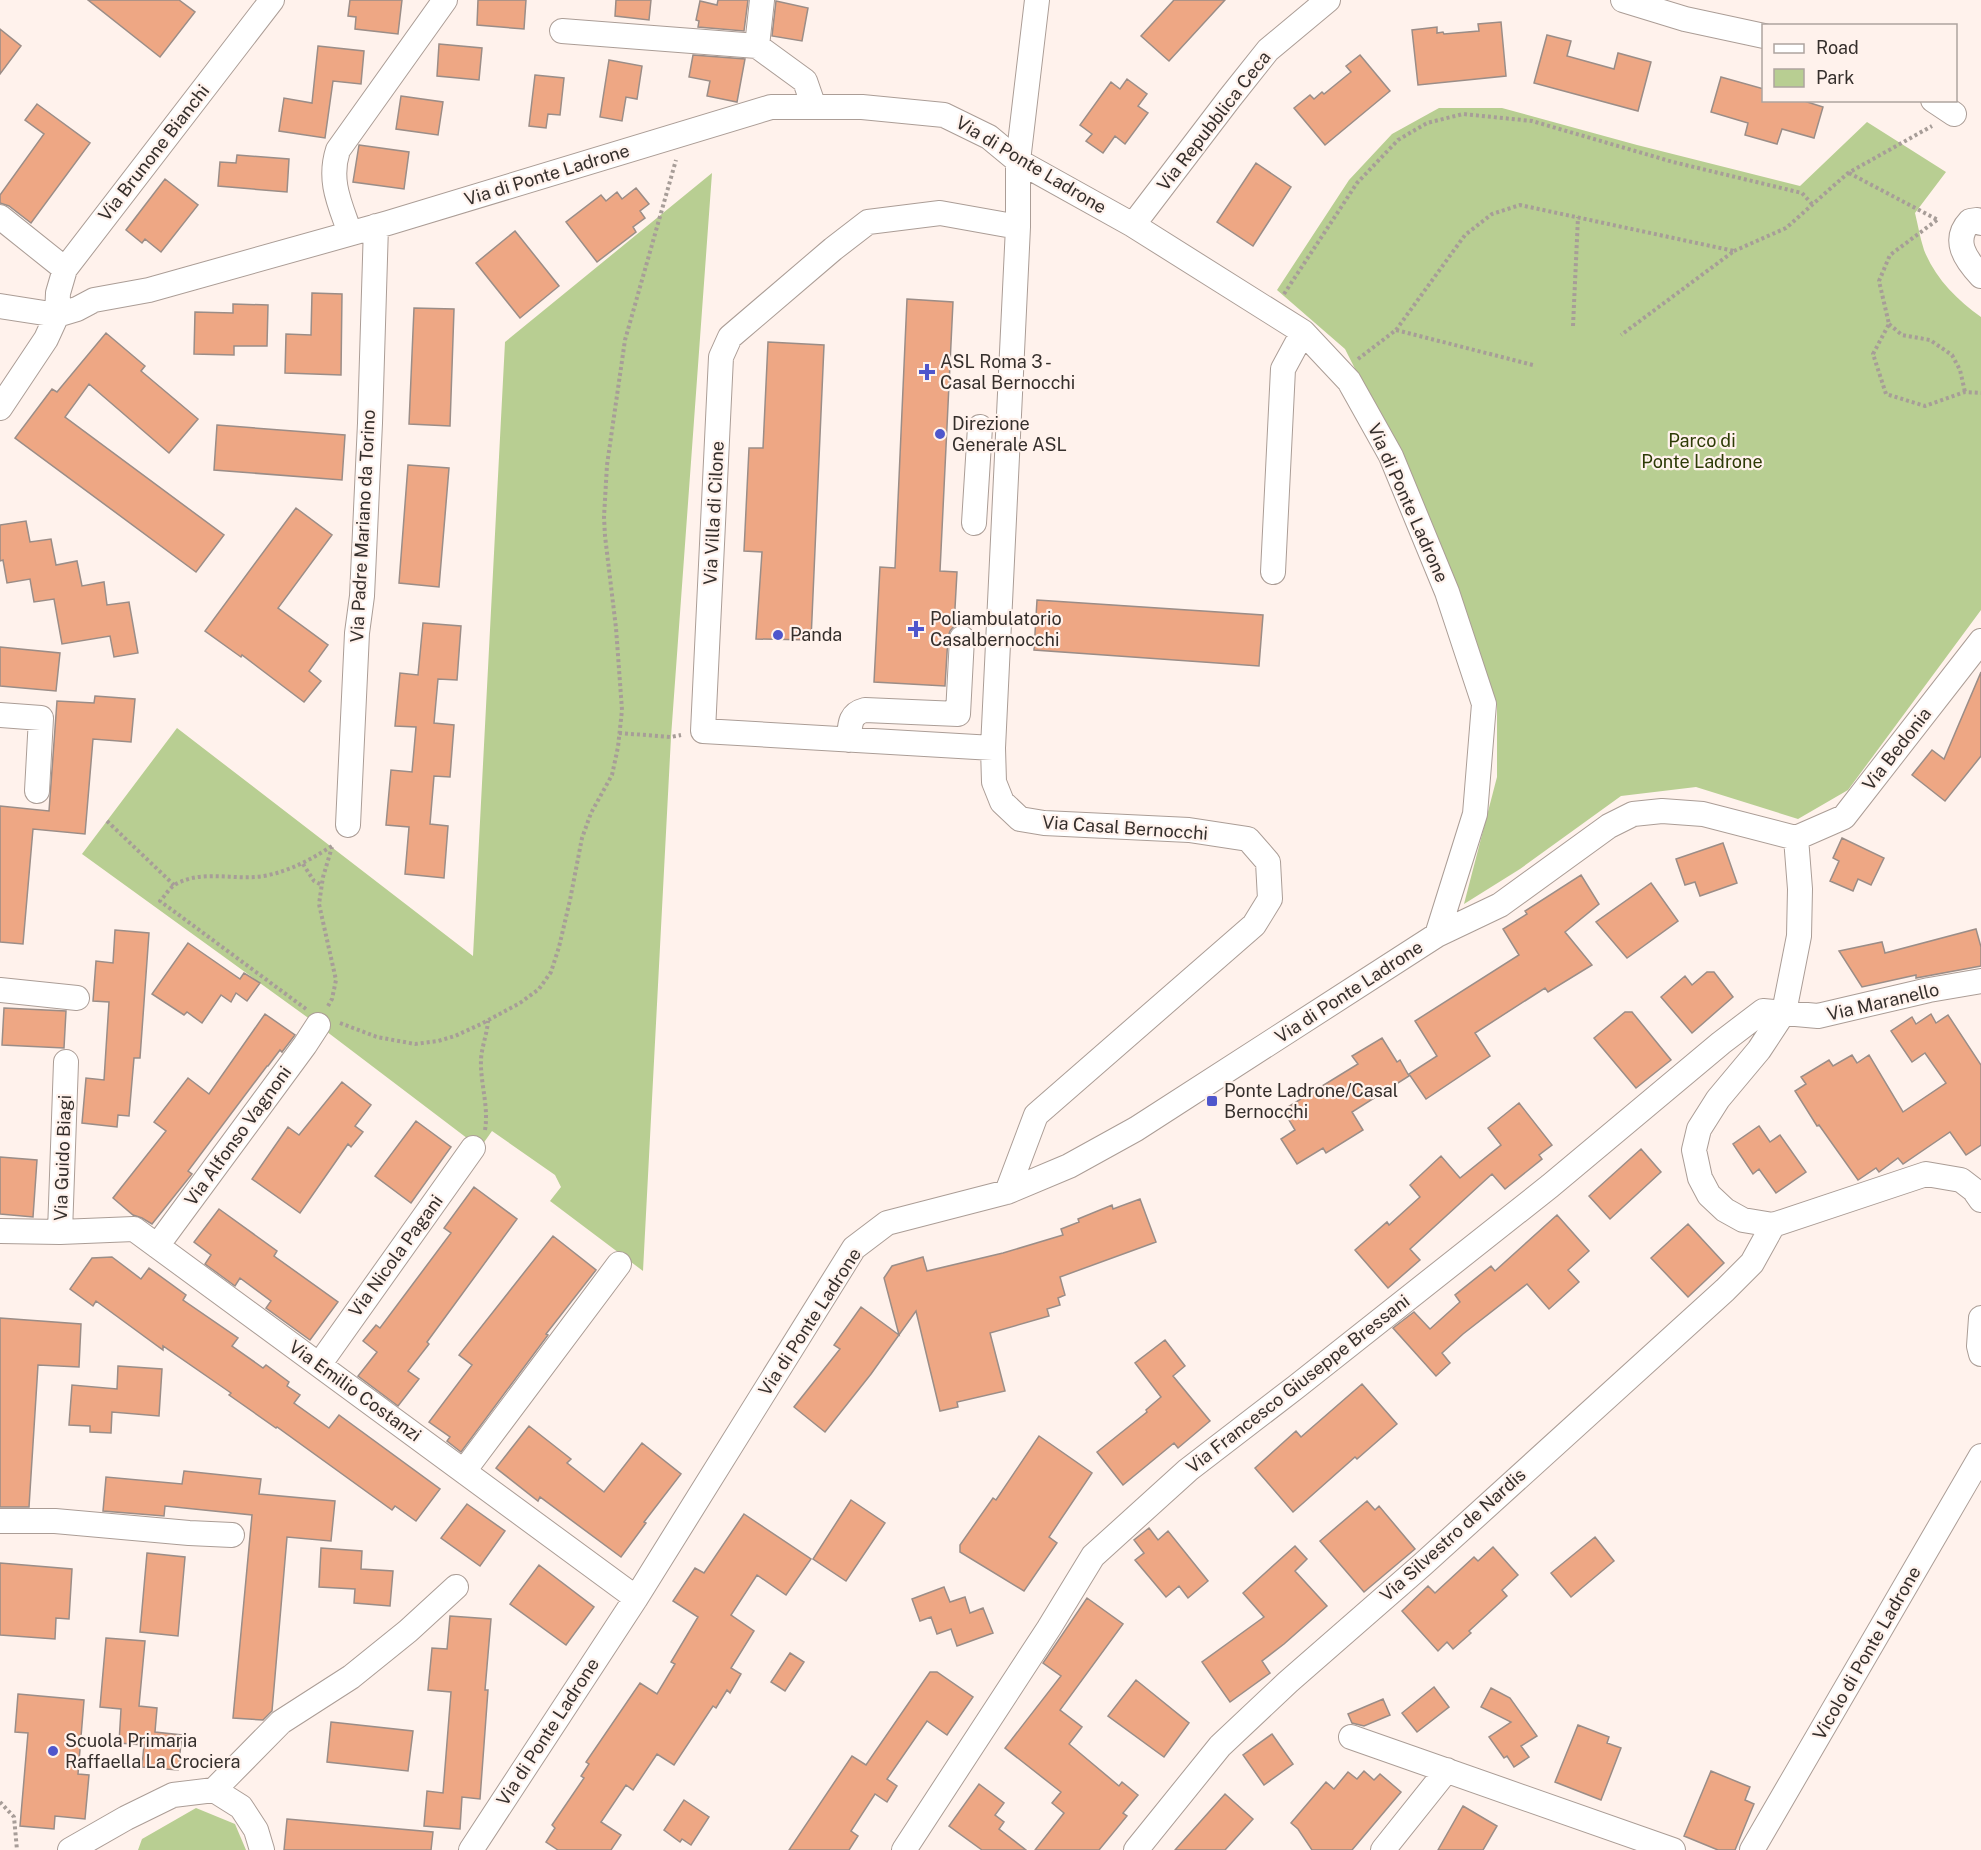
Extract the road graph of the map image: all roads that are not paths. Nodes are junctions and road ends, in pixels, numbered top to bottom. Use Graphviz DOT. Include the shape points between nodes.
graph roads {
  1 [pos="272,0"];
  2 [pos="445,0"];
  3 [pos="762,0"];
  4 [pos="1037,0"];
  5 [pos="1328,0"];
  6 [pos="1623,0"];
  7 [pos="1687,9"];
  8 [pos="562,31"];
  9 [pos="1762,35"];
  10 [pos="757,46"];
  11 [pos="1936,102"];
  12 [pos="814,107"];
  13 [pos="1954,114"];
  14 [pos="1018,161"];
  15 [pos="0,217"];
  16 [pos="1133,225"];
  17 [pos="376,226"];
  18 [pos="1972,226"];
  19 [pos="1018,227"];
  20 [pos="350,233"];
  21 [pos="65,269"];
  22 [pos="1981,276"];
  23 [pos="0,306"];
  24 [pos="57,315"];
  25 [pos="1304,332"];
  26 [pos="0,408"];
  27 [pos="980,427"];
  28 [pos="974,523"];
  29 [pos="1273,572"];
  30 [pos="962,638"];
  31 [pos="1976,655"];
  32 [pos="0,715"];
  33 [pos="849,740"];
  34 [pos="993,748"];
  35 [pos="37,791"];
  36 [pos="348,825"];
  37 [pos="1796,838"];
  38 [pos="1437,934"];
  39 [pos="1981,981"];
  40 [pos="0,990"];
  41 [pos="77,998"];
  42 [pos="1784,1012"];
  43 [pos="320,1021"];
  44 [pos="66,1062"];
  45 [pos="478,1142"];
  46 [pos="1007,1192"];
  47 [pos="1981,1200"];
  48 [pos="1773,1225"];
  49 [pos="0,1231"];
  50 [pos="60,1232"];
  51 [pos="158,1246"];
  52 [pos="620,1264"];
  53 [pos="1981,1318"];
  54 [pos="1981,1354"];
  55 [pos="319,1365"];
  56 [pos="1981,1456"];
  57 [pos="464,1471"];
  58 [pos="0,1521"];
  59 [pos="232,1535"];
  60 [pos="456,1587"];
  61 [pos="636,1598"];
  62 [pos="1351,1737"];
  63 [pos="1447,1770"];
  64 [pos="214,1790"];
  65 [pos="1639,1845"];
  66 [pos="70,1850"];
  67 [pos="262,1850"];
  68 [pos="471,1850"];
  69 [pos="904,1850"];
  70 [pos="1136,1850"];
  71 [pos="1383,1850"];
  72 [pos="1673,1850"];
  73 [pos="1752,1850"];
  1 -- 21 [label="street, Via Brunone Bianchi"];
  2 -- 20 [label="street" via="338,150 333,179"];
  3 -- 10 [label="street"];
  4 -- 14 [label="street, Via Casal Bernocchi"];
  5 -- 16 [label="street, Via Repubblica Ceca" via="1268,50"];
  6 -- 7 [label="street"];
  7 -- 9 [label="street"];
  8 -- 10 [label="street"];
  10 -- 12 [label="street" via="805,81"];
  11 -- 13 [label="street"];
  12 -- 14 [label="street, Via di Ponte Ladrone" via="944,115 989,137"];
  12 -- 17 [label="street, Via di Ponte Ladrone" via="771,107"];
  14 -- 16 [label="street, Via di Ponte Ladrone"];
  14 -- 19 [label="street, Via Casal Bernocchi"];
  15 -- 21 [label="street"];
  16 -- 25 [label="street, Via di Ponte Ladrone"];
  17 -- 20 [label="street, Via di Ponte Ladrone"];
  17 -- 36 [label="street, Via Padre Mariano da Torino" via="362,597"];
  18 -- 22 [label="street" via="1960,237 1964,252"];
  19 -- 33 [label="street, Via Villa di Cilone" via="940,213 868,222 730,337 721,357 703,731"];
  19 -- 34 [label="street, Via Casal Bernocchi"];
  20 -- 24 [label="street, Via di Ponte Ladrone" via="149,290 94,300"];
  21 -- 24 [label="street, Via Brunone Bianchi"];
  23 -- 24 [label="street"];
  24 -- 26 [label="street, Via Brunone Bianchi" via="46,339"];
  25 -- 29 [label="street" via="1283,369"];
  25 -- 38 [label="street, Via di Ponte Ladrone" via="1349,381 1391,456 1448,592 1484,704 1475,814"];
  27 -- 28 [label="street"];
  30 -- 33 [label="street" via="958,714 865,710 852,717"];
  31 -- 37 [label="street, Via Bedonia" via="1844,817"];
  32 -- 35 [label="street" via="41,718"];
  33 -- 34 [label="street"];
  34 -- 46 [label="street, Via Casal Bernocchi" via="994,782 1002,802 1020,819 1188,830 1248,839 1268,862 1269,899 1254,925 1036,1115"];
  37 -- 38 [label="street" via="1703,814 1633,814 1609,826 1500,905"];
  37 -- 42 [label="street" via="1799,936"];
  38 -- 46 [label="street, Via di Ponte Ladrone" via="1136,1129 1069,1166"];
  39 -- 42 [label="street, Via Maranello" via="1818,1016"];
  40 -- 41 [label="street"];
  42 -- 48 [label="street" via="1759,1050 1718,1099 1699,1129 1694,1150 1708,1195 1743,1220"];
  42 -- 69 [label="street, Via Francesco Giuseppe Bressani" via="1763,1011 1721,1043 1541,1193 1188,1470 1093,1556"];
  43 -- 51 [label="street, Via Alfonso Vagnoni"];
  44 -- 50 [label="street, Via Guido Biagi"];
  45 -- 55 [label="street, Via Nicola Pagani"];
  46 -- 61 [label="street, Via di Ponte Ladrone" via="887,1223 854,1248"];
  47 -- 48 [label="street" via="1961,1180 1926,1174"];
  48 -- 70 [label="street, Via Silvestro de Nardis" via="1752,1263 1725,1290 1220,1746"];
  49 -- 50 [label="street, Via Guido Biagi"];
  50 -- 51 [label="street, Via Emilio Costanzi" via="134,1229"];
  51 -- 55 [label="street, Via Emilio Costanzi"];
  52 -- 57 [label="street"];
  53 -- 54 [label="street"];
  55 -- 57 [label="street, Via Emilio Costanzi"];
  56 -- 73 [label="street, Vicolo di Ponte Ladrone"];
  57 -- 61 [label="street, Via Emilio Costanzi"];
  58 -- 59 [label="street" via="55,1521"];
  60 -- 64 [label="street" via="351,1677 281,1722"];
  61 -- 68 [label="street, Via di Ponte Ladrone"];
  62 -- 63 [label="street"];
  63 -- 65 [label="street"];
  63 -- 71 [label="street"];
  64 -- 66 [label="street" via="173,1795"];
  64 -- 67 [label="street" via="241,1807 256,1830"];
  65 -- 72 [label="street"];
}
